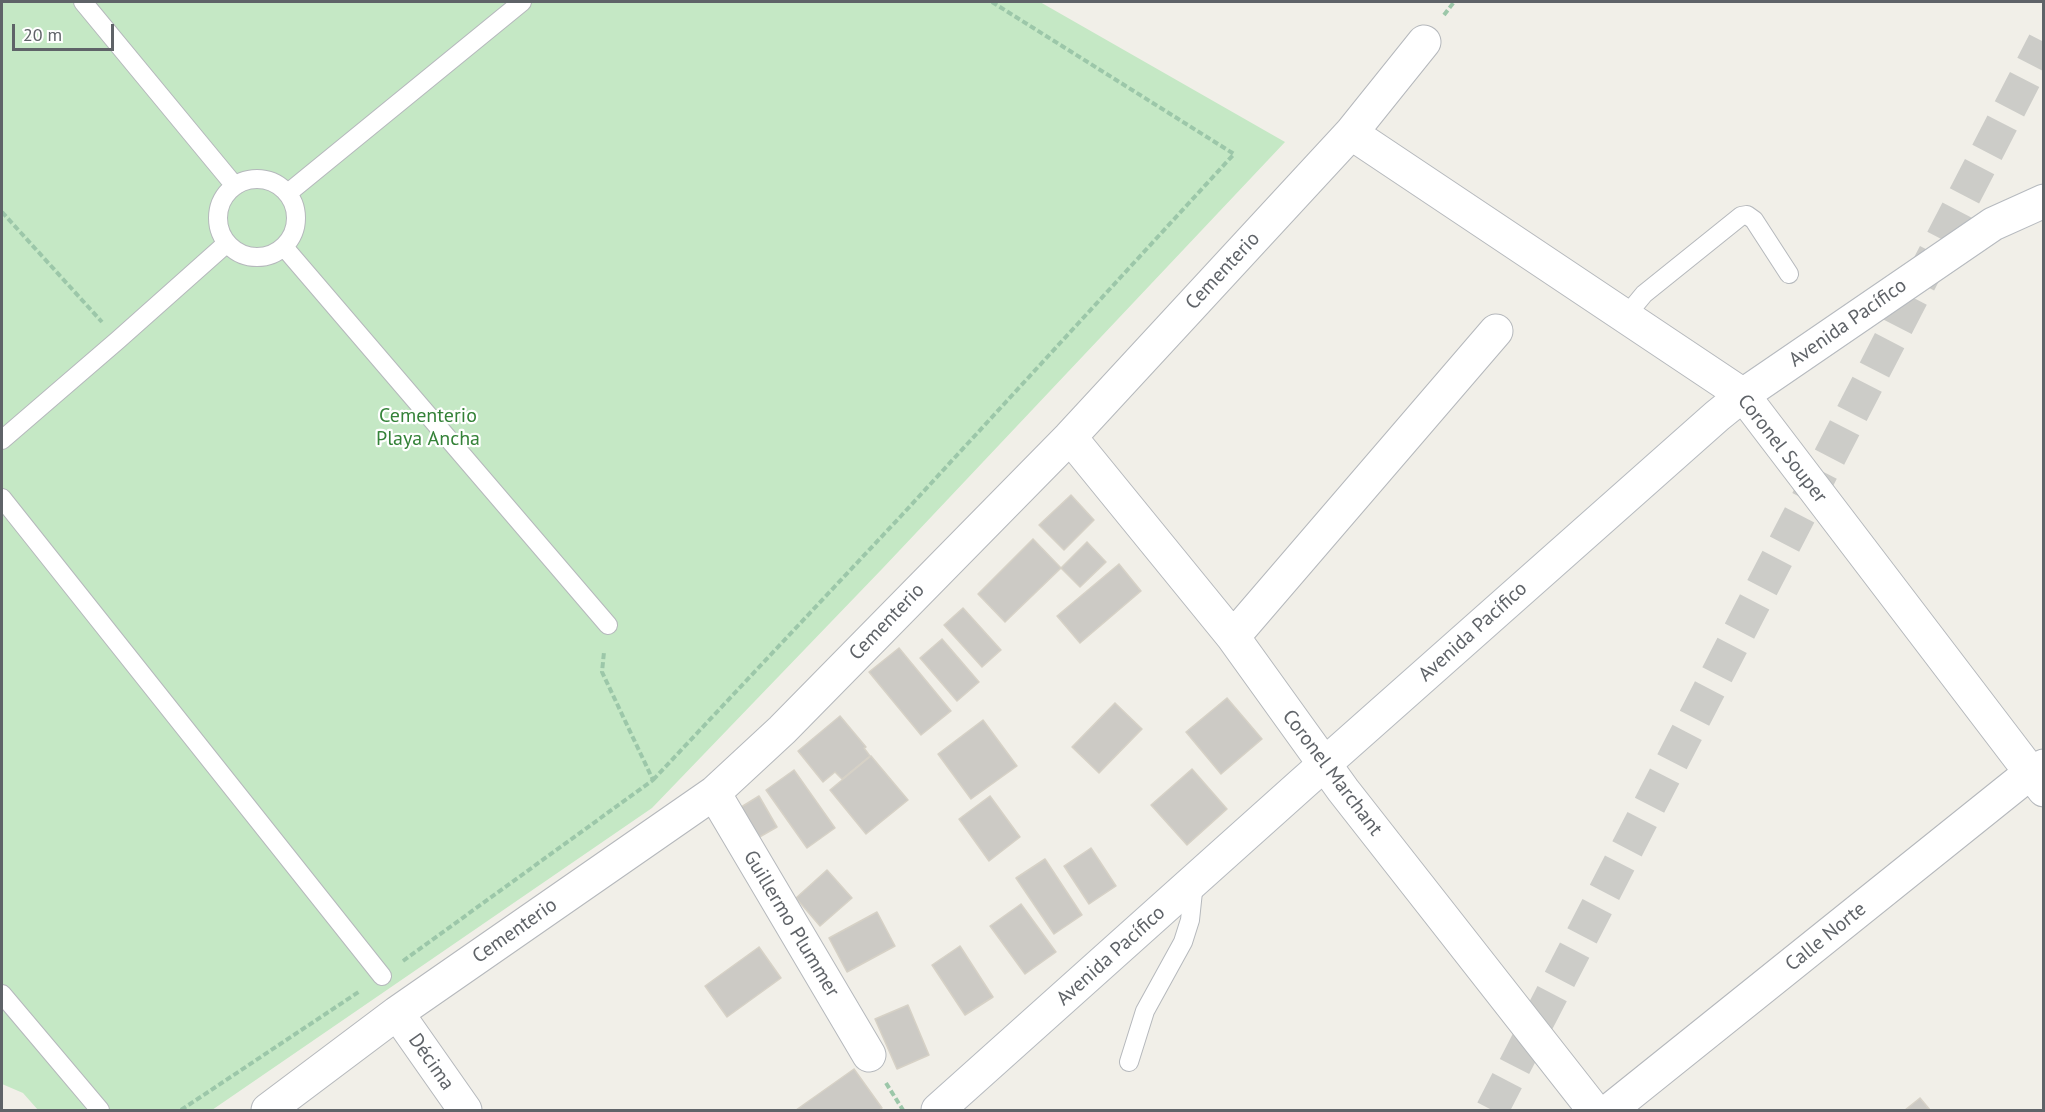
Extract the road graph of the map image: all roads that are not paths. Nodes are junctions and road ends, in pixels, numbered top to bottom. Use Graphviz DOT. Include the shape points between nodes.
graph roads {
  1 [pos="83,2"];
  2 [pos="522,2"];
  3 [pos="1424,42"];
  4 [pos="1351,133"];
  5 [pos="235,186"];
  6 [pos="288,193"];
  7 [pos="2043,201"];
  8 [pos="227,243"];
  9 [pos="284,247"];
  10 [pos="1789,274"];
  11 [pos="1625,317"];
  12 [pos="1496,331"];
  13 [pos="1743,395"];
  14 [pos="1070,437"];
  15 [pos="2,440"];
  16 [pos="2,498"];
  17 [pos="608,625"];
  18 [pos="1233,637"];
  19 [pos="1325,764"];
  20 [pos="2039,776"];
  21 [pos="714,793"];
  22 [pos="1194,882"];
  23 [pos="382,976"];
  24 [pos="2,994"];
  25 [pos="397,1013"];
  26 [pos="869,1055"];
  27 [pos="1129,1062"];
  28 [pos="99,1110"];
  29 [pos="268,1110"];
  30 [pos="465,1110"];
  31 [pos="938,1110"];
  32 [pos="1594,1110"];
  33 [pos="1610,1110"];
  1 -- 5 [label="lane"];
  2 -- 6 [label="lane"];
  3 -- 4 [label="street, Cementerio"];
  4 -- 11 [label="street, Coronel Souper"];
  4 -- 14 [label="street, Cementerio"];
  5 -- 6 [label="lane" via="263,179 277,183"];
  5 -- 8 [label="lane" via="224,197 218,213 219,228"];
  6 -- 9 [label="lane" via="297,221"];
  7 -- 13 [label="street, Avenida Pacífico" via="1993,224"];
  8 -- 9 [label="lane" via="239,253 255,257 271,255"];
  8 -- 15 [label="lane"];
  9 -- 17 [label="lane"];
  10 -- 11 [label="lane" via="1754,220 1741,216 1644,294"];
  11 -- 13 [label="street, Coronel Souper"];
  12 -- 18 [label="street"];
  13 -- 19 [label="street, Avenida Pacífico"];
  13 -- 20 [label="street, Coronel Souper"];
  14 -- 18 [label="street, Coronel Marchant"];
  14 -- 21 [label="street, Cementerio"];
  16 -- 23 [label="lane"];
  18 -- 19 [label="street, Coronel Marchant"];
  19 -- 22 [label="street, Avenida Pacífico"];
  19 -- 32 [label="street, Coronel Marchant"];
  20 -- 33 [label="street, Calle Norte"];
  21 -- 25 [label="street, Cementerio"];
  21 -- 26 [label="street, Guillermo Plummer"];
  22 -- 27 [label="lane" via="1183,942 1145,1011"];
  22 -- 31 [label="street, Avenida Pacífico"];
  24 -- 28 [label="lane"];
  25 -- 29 [label="street, Cementerio"];
  25 -- 30 [label="street, Décima"];
}
